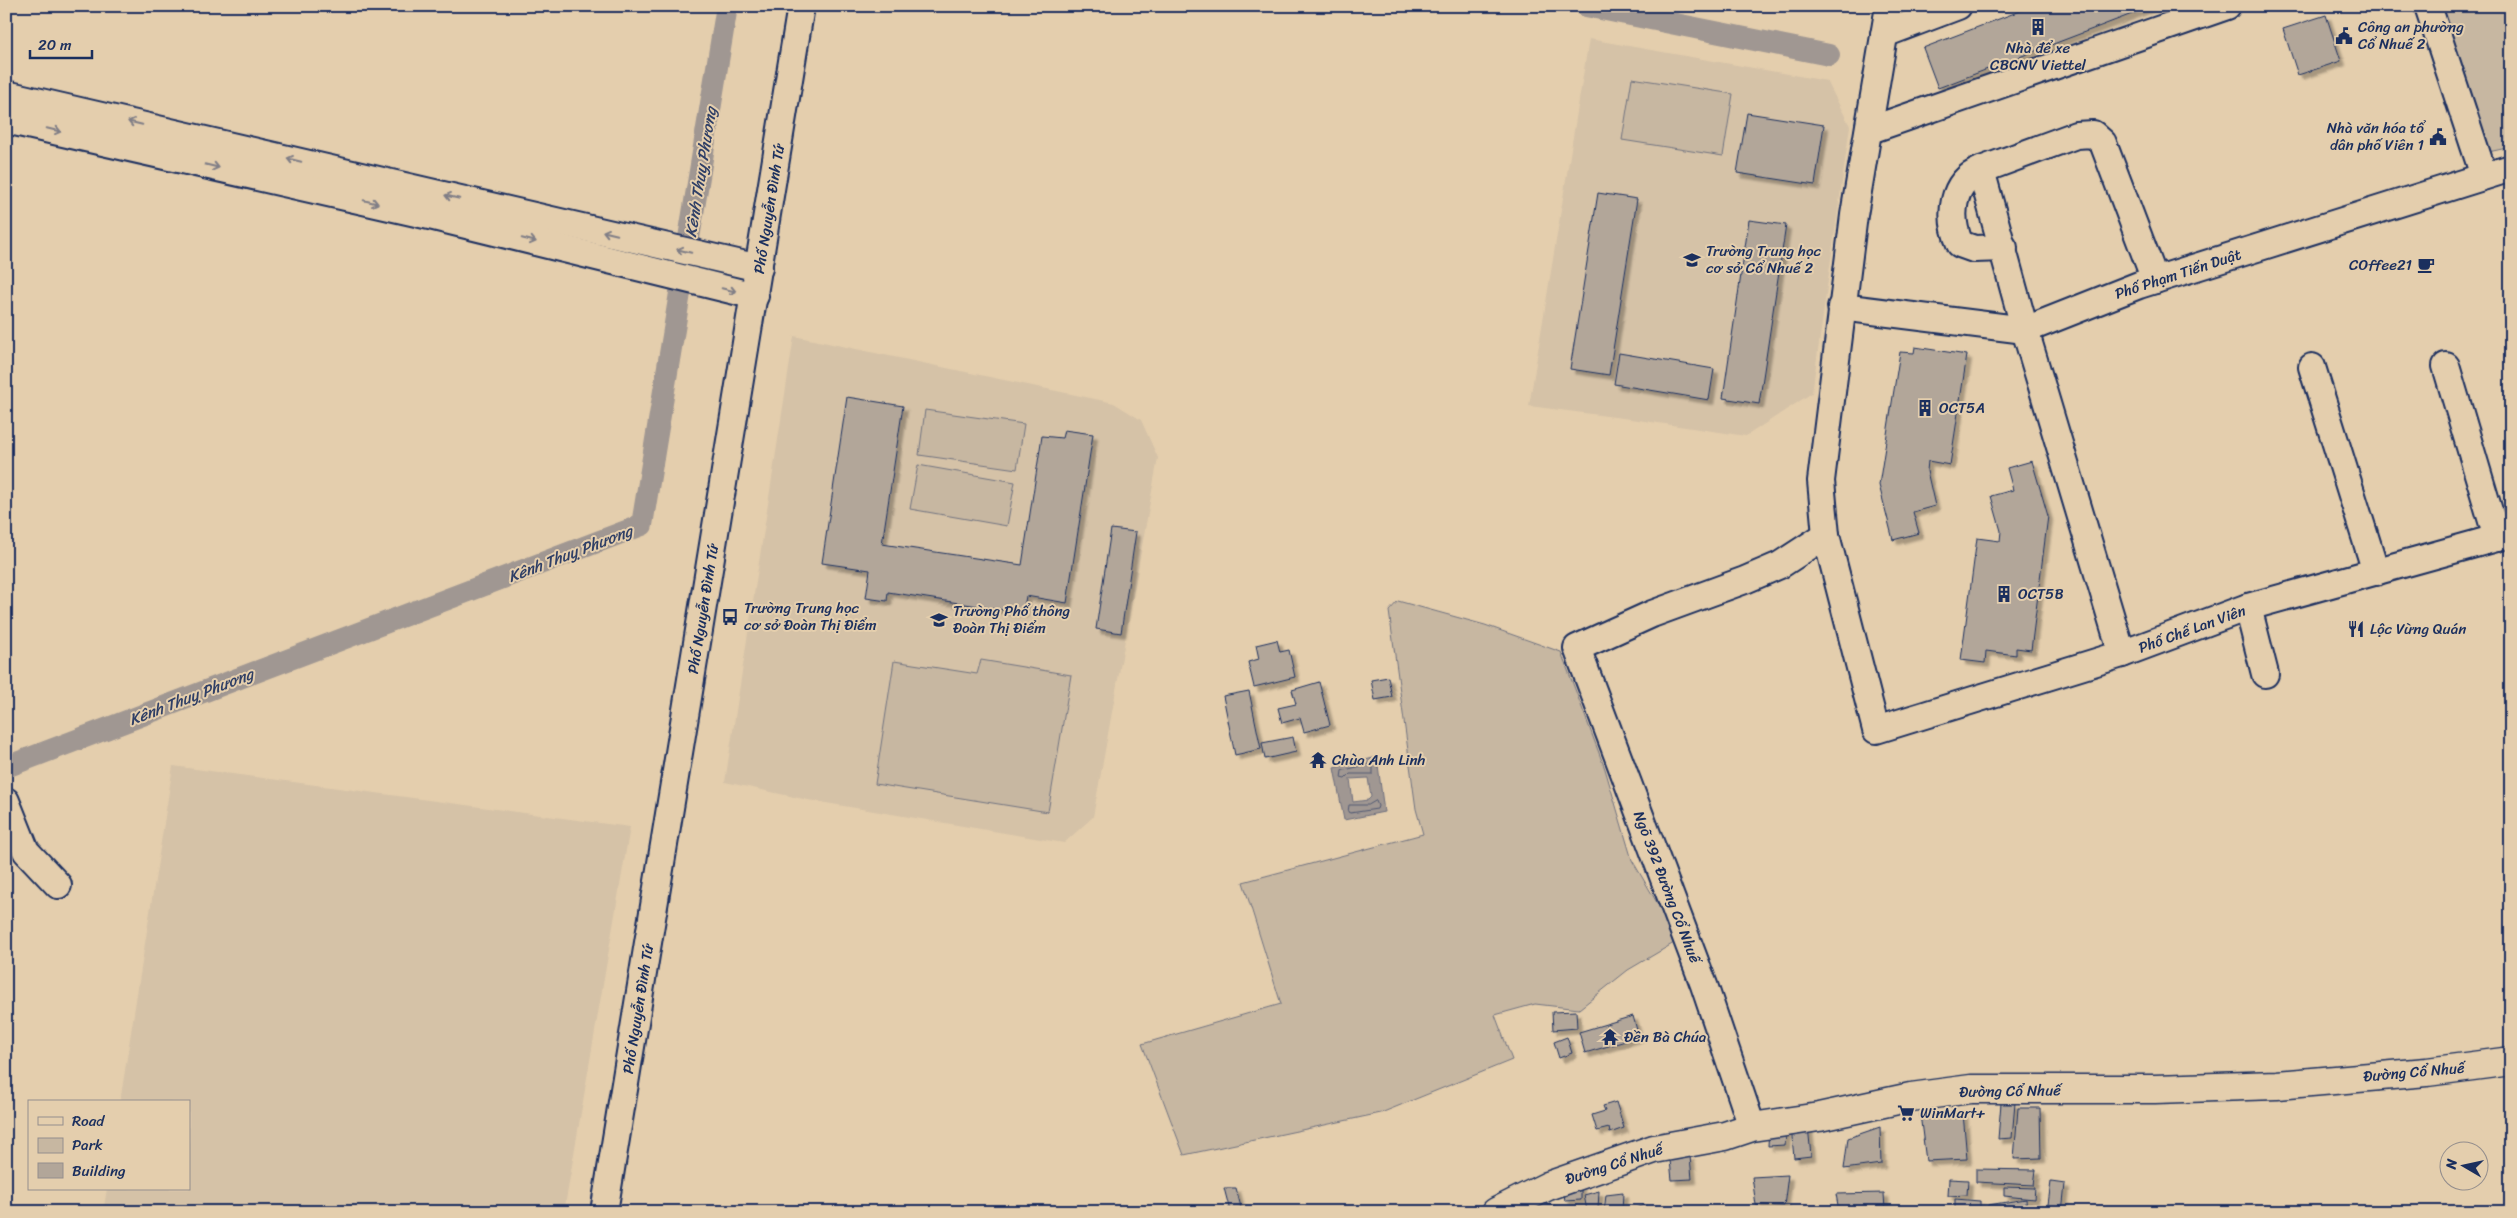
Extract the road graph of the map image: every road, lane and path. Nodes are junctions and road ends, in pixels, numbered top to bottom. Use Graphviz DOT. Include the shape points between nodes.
graph roads {
  1 [pos="801,6"];
  2 [pos="1889,6"];
  3 [pos="1958,6"];
  4 [pos="2227,6"];
  5 [pos="2428,6"];
  6 [pos="1884,34"];
  7 [pos="6,94"];
  8 [pos="6,120"];
  9 [pos="1870,130"];
  10 [pos="2511,168"];
  11 [pos="1981,170"];
  12 [pos="2484,176"];
  13 [pos="2004,248"];
  14 [pos="759,268"];
  15 [pos="2155,280"];
  16 [pos="755,296"];
  17 [pos="1841,307"];
  18 [pos="2025,330"];
  19 [pos="2446,366"];
  20 [pos="2312,368"];
  21 [pos="1826,535"];
  22 [pos="2504,536"];
  23 [pos="2376,572"];
  24 [pos="2248,607"];
  25 [pos="2122,654"];
  26 [pos="2265,674"];
  27 [pos="6,802"];
  28 [pos="58,885"];
  29 [pos="2511,1061"];
  30 [pos="1752,1127"];
  31 [pos="604,1212"];
  32 [pos="1496,1212"];
  1 -- 14 [label="street, Phố Nguyễn Đình Tứ"];
  2 -- 6 [label="street"];
  3 -- 6 [label="street"];
  4 -- 9 [label="street"];
  5 -- 12 [label="street"];
  6 -- 9 [label="street"];
  14 -- 7 [label="street, one-way"];
  8 -- 16 [label="street, one-way" via="434,217"];
  9 -- 17 [label="street"];
  10 -- 12 [label="street, Phố Phạm Tiến Duật"];
  11 -- 13 [label="street"];
  11 -- 13 [label="street" via="1961,184 1954,203 1954,229 1960,244 1974,248"];
  11 -- 15 [label="street" via="2076,135 2093,134 2103,143"];
  12 -- 15 [label="street, Phố Phạm Tiến Duật"];
  13 -- 18 [label="street"];
  14 -- 16 [label="street, Phố Nguyễn Đình Tứ"];
  15 -- 18 [label="street, Phố Phạm Tiến Duật"];
  16 -- 31 [label="street, Phố Nguyễn Đình Tứ"];
  17 -- 18 [label="street, Phố Phạm Tiến Duật"];
  17 -- 21 [label="street" via="1821,481"];
  18 -- 25 [label="street"];
  19 -- 22 [label="street"];
  20 -- 23 [label="street"];
  21 -- 25 [label="street, Phố Chế Lan Viên" via="1876,730"];
  21 -- 30 [label="street, Ngõ 392 Đường Cổ Nhuế" via="1771,568 1652,614 1577,648 1704,985"];
  22 -- 23 [label="street, Phố Chế Lan Viên"];
  23 -- 24 [label="street, Phố Chế Lan Viên"];
  24 -- 25 [label="street, Phố Chế Lan Viên"];
  24 -- 26 [label="street"];
  27 -- 28 [label="street" via="26,851"];
  29 -- 30 [label="main road, Đường Cổ Nhuế" via="2277,1085 1971,1089"];
  30 -- 32 [label="main road, Đường Cổ Nhuế" via="1725,1136 1654,1149 1548,1186"];
}
